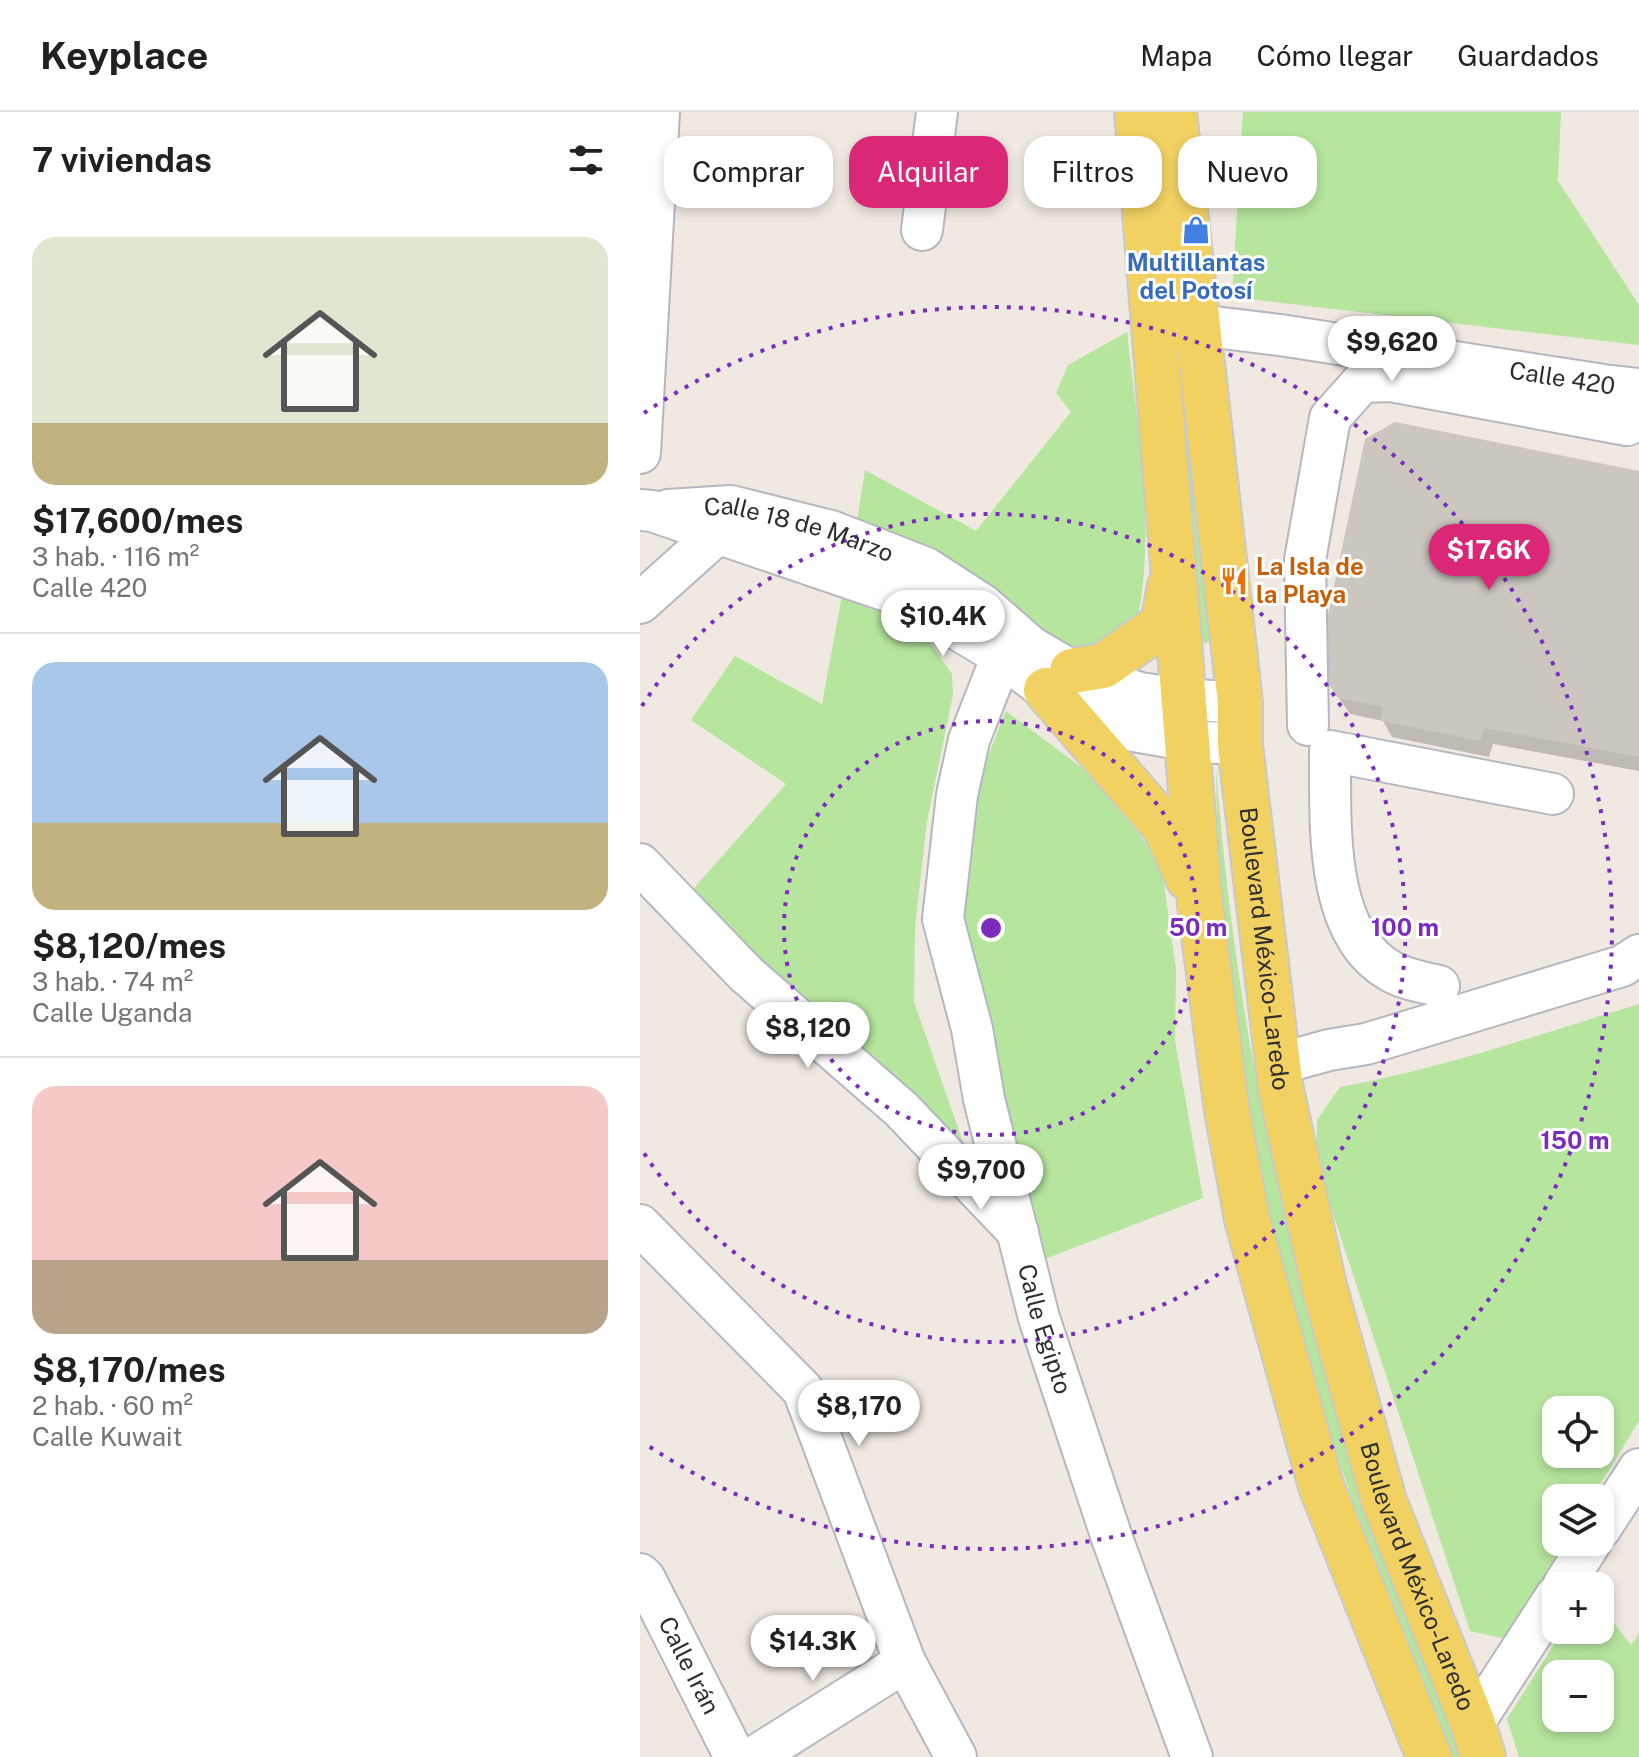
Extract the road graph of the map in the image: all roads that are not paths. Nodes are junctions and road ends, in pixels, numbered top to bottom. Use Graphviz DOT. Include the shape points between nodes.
graph roads {
  1 [pos="659,112"];
  2 [pos="937,112"];
  3 [pos="1149,113"];
  4 [pos="922,230"];
  5 [pos="1155,315"];
  6 [pos="1198,325"];
  7 [pos="1639,389"];
  8 [pos="1639,410"];
  9 [pos="640,453"];
  10 [pos="646,511"];
  11 [pos="724,520"];
  12 [pos="1172,575"];
  13 [pos="640,603"];
  14 [pos="1002,656"];
  15 [pos="1059,681"];
  16 [pos="1184,720"];
  17 [pos="1240,724"];
  18 [pos="1308,725"];
  19 [pos="1553,794"];
  20 [pos="640,864"];
  21 [pos="1200,905"];
  22 [pos="1639,955"];
  23 [pos="1439,986"];
  24 [pos="1278,1064"];
  25 [pos="640,1225"];
  26 [pos="1020,1234"];
  27 [pos="1639,1469"];
  28 [pos="1614,1507"];
  29 [pos="640,1574"];
  30 [pos="1542,1622"];
  31 [pos="905,1662"];
  32 [pos="1478,1741"];
  33 [pos="735,1757"];
  34 [pos="754,1757"];
  35 [pos="956,1757"];
  36 [pos="1192,1757"];
  37 [pos="1429,1757"];
  1 -- 9 [label="street"];
  2 -- 4 [label="street"];
  3 -- 5 [label="main road, Boulevard México-Laredo"];
  3 -- 6 [label="main road, Boulevard México-Laredo"];
  5 -- 6 [label="street, Calle 420"];
  5 -- 12 [label="main road, Boulevard México-Laredo"];
  6 -- 7 [label="street, Calle 420"];
  6 -- 17 [label="main road, Boulevard México-Laredo"];
  8 -- 18 [label="street" via="1627,425 1391,381 1362,382 1330,418 1305,560"];
  10 -- 11 [label="street, Calle 18 de Marzo"];
  11 -- 13 [label="street"];
  11 -- 14 [label="street, Calle 18 de Marzo" via="902,596"];
  11 -- 15 [label="street, Calle 18 de Marzo" via="831,531 926,568 983,605 1031,647"];
  12 -- 15 [label="main road" via="1163,624 1103,666"];
  12 -- 16 [label="main road, Boulevard México-Laredo"];
  14 -- 15 [label="street, Calle 18 de Marzo"];
  14 -- 26 [label="street, Calle Egipto" via="969,740 943,919"];
  15 -- 16 [label="street, Calle 18 de Marzo" via="1140,693"];
  15 -- 21 [label="main road" via="1165,827"];
  16 -- 17 [label="street, Calle 18 de Marzo"];
  16 -- 21 [label="main road, Boulevard México-Laredo"];
  17 -- 24 [label="main road, Boulevard México-Laredo"];
  19 -- 23 [label="street" via="1330,751 1335,875 1347,920 1369,953 1389,970"];
  20 -- 26 [label="street" via="746,974 902,1110"];
  21 -- 37 [label="main road, Boulevard México-Laredo" via="1247,1219 1321,1486"];
  22 -- 24 [label="street" via="1622,966 1405,1033"];
  24 -- 32 [label="main road, Boulevard México-Laredo" via="1324,1286 1384,1501"];
  25 -- 31 [label="street" via="803,1390"];
  26 -- 36 [label="street, Calle Egipto" via="1039,1318"];
  27 -- 28 [label="street"];
  29 -- 33 [label="street, Calle Irán"];
  30 -- 32 [label="street"];
  31 -- 34 [label="street"];
  31 -- 35 [label="street"];
}
